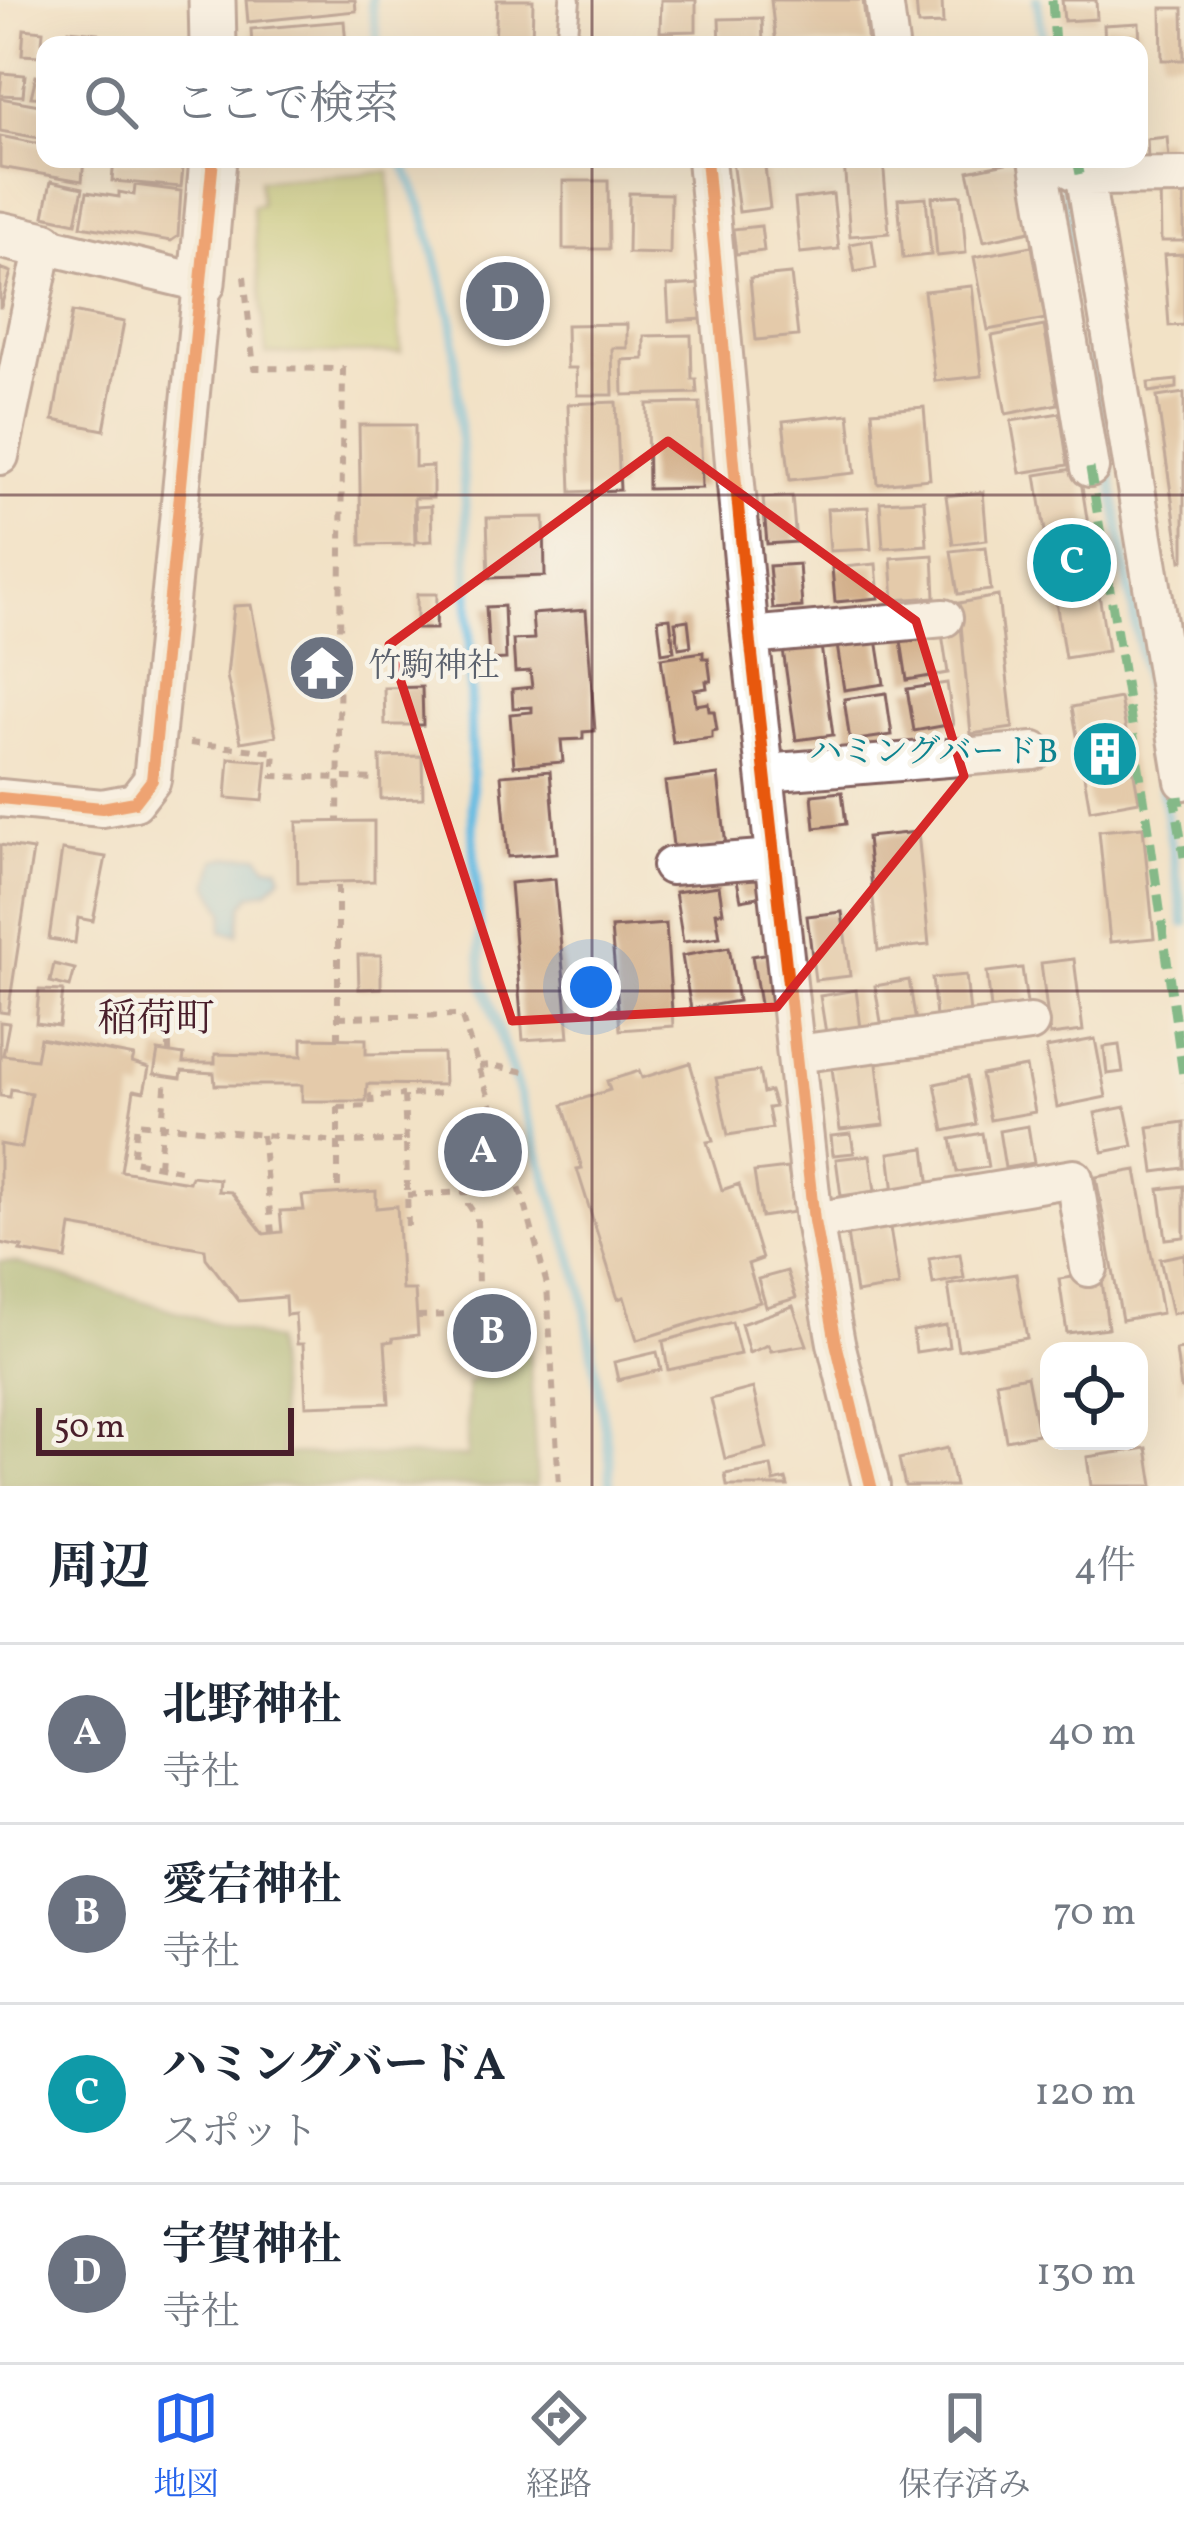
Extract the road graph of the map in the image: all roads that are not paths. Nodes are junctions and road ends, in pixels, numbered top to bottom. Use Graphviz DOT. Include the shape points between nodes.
graph roads {
  1 [pos="212,0"];
  2 [pos="569,0"];
  3 [pos="884,0"];
  4 [pos="212,36"];
  5 [pos="567,36"];
  6 [pos="889,36"];
  7 [pos="212,168"];
  8 [pos="707,168"];
  9 [pos="1062,168"];
  10 [pos="1062,168"];
  11 [pos="1086,168"];
  12 [pos="1184,176"];
  13 [pos="0,235"];
  14 [pos="44,245"];
  15 [pos="202,284"];
  16 [pos="0,456"];
  17 [pos="1090,468"];
  18 [pos="944,618"];
  19 [pos="750,636"];
  20 [pos="1034,751"];
  21 [pos="765,772"];
  22 [pos="1184,781"];
  23 [pos="0,798"];
  24 [pos="774,857"];
  25 [pos="671,866"];
  26 [pos="1030,1023"];
  27 [pos="796,1054"];
  28 [pos="814,1221"];
  29 [pos="1089,1268"];
  30 [pos="871,1486"];
  1 -- 4 [label="street"];
  2 -- 5 [label="lane"];
  3 -- 6 [label="street"];
  7 -- 15 [label="street"];
  8 -- 19 [label="street"];
  9 -- 17 [label="street"];
  10 -- 22 [label="street"];
  11 -- 12 [label="street"];
  13 -- 14 [label="street"];
  14 -- 15 [label="street"];
  14 -- 16 [label="street"];
  15 -- 23 [label="street" via="152,780 134,802 102,808"];
  18 -- 19 [label="street"];
  19 -- 21 [label="street"];
  20 -- 21 [label="street"];
  21 -- 24 [label="street"];
  24 -- 25 [label="street"];
  24 -- 27 [label="street"];
  26 -- 27 [label="street"];
  27 -- 28 [label="street"];
  28 -- 29 [label="street" via="1073,1178"];
  28 -- 30 [label="street"];
}
